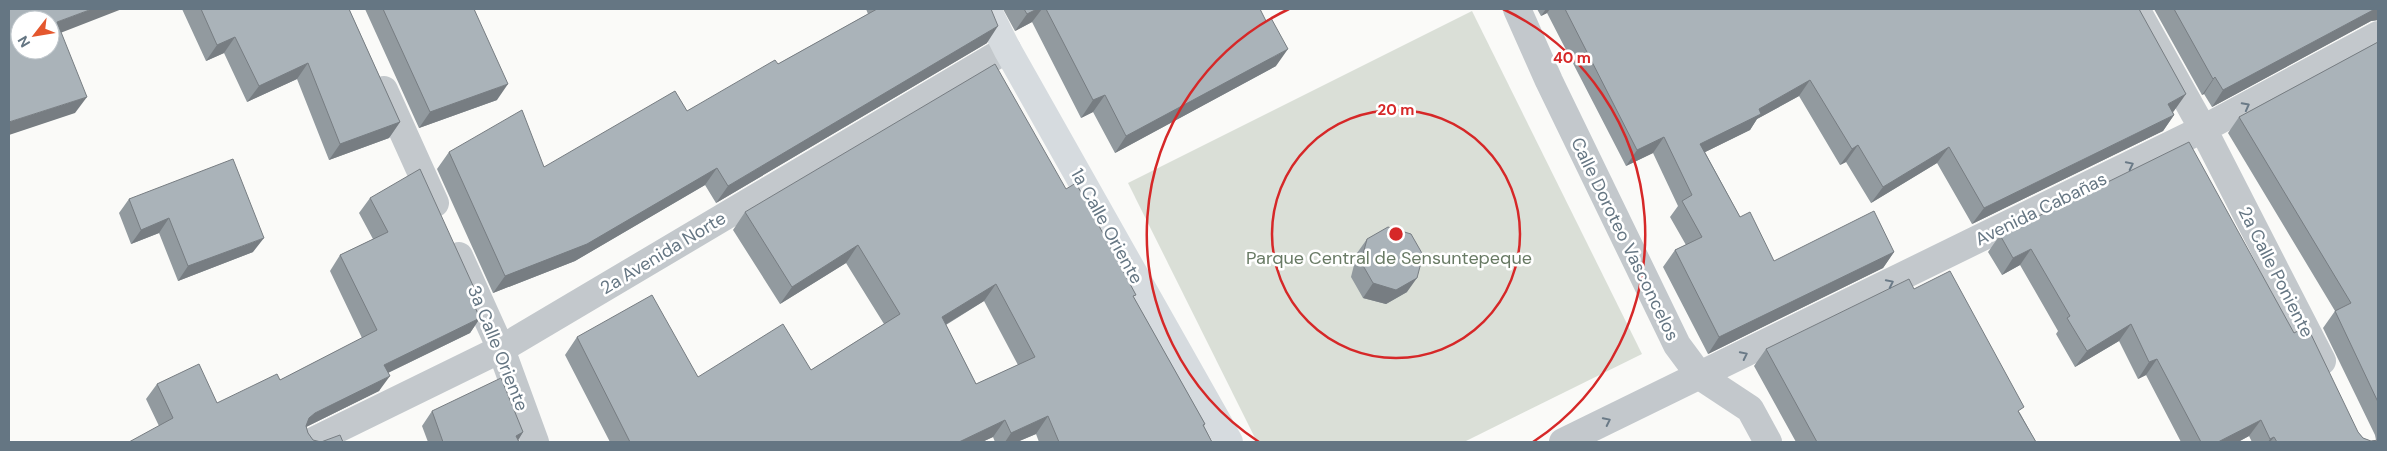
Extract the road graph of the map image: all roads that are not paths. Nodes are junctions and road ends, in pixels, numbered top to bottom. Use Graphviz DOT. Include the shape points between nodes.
graph roads {
  1 [pos="987,9"];
  2 [pos="1517,9"];
  3 [pos="2136,9"];
  4 [pos="2378,35"];
  5 [pos="1007,49"];
  6 [pos="373,66"];
  7 [pos="2203,129"];
  8 [pos="501,349"];
  9 [pos="1700,376"];
  10 [pos="2335,387"];
  11 [pos="311,442"];
  12 [pos="535,442"];
  13 [pos="1228,442"];
  14 [pos="1563,442"];
  15 [pos="1768,442"];
  1 -- 5 [label="street, 1a Calle Oriente"];
  2 -- 9 [label="street, Calle Doroteo Vasconcelos" via="1676,345"];
  3 -- 7 [label="street, 2a Calle Poniente"];
  7 -- 4 [label="street, Avenida Cabañas, one-way"];
  5 -- 8 [label="street, 2a Avenida Norte"];
  5 -- 13 [label="street, 1a Calle Oriente"];
  6 -- 8 [label="street, 3a Calle Oriente"];
  9 -- 7 [label="street, Avenida Cabañas, one-way"];
  7 -- 10 [label="street, 2a Calle Poniente"];
  8 -- 11 [label="street, 2a Avenida Norte"];
  8 -- 12 [label="street, 3a Calle Oriente"];
  14 -- 9 [label="street, Avenida Cabañas, one-way"];
  9 -- 15 [label="street, Calle Doroteo Vasconcelos" via="1750,409"];
}
